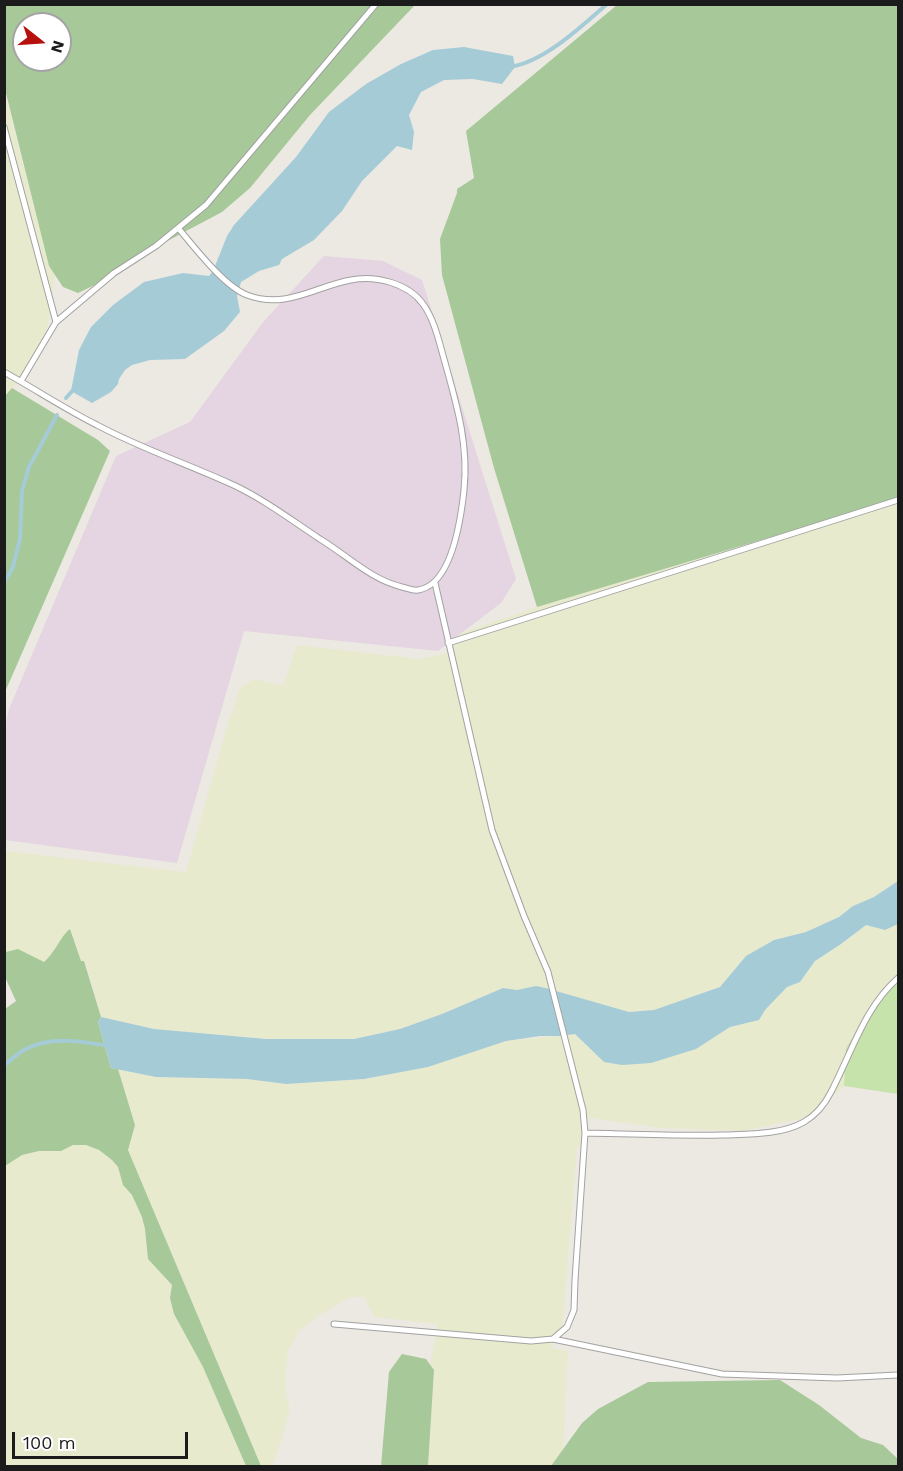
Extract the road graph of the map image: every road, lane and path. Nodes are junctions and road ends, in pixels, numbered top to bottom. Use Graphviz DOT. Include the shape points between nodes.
graph roads {
  1 [pos="376,4"];
  2 [pos="4,127"];
  3 [pos="179,229"];
  4 [pos="56,322"];
  5 [pos="4,372"];
  6 [pos="21,381"];
  7 [pos="898,500"];
  8 [pos="435,583"];
  9 [pos="448,643"];
  10 [pos="898,978"];
  11 [pos="585,1133"];
  12 [pos="334,1324"];
  13 [pos="552,1339"];
  14 [pos="898,1375"];
  1 -- 3 [label="lane" via="225,184"];
  2 -- 4 [label="lane"];
  3 -- 4 [label="lane" via="114,273"];
  3 -- 8 [label="lane" via="213,269 249,296 278,300 351,279 378,279 404,287 423,304 437,335 465,450 462,515 448,562"];
  4 -- 6 [label="lane"];
  5 -- 6 [label="lane"];
  6 -- 8 [label="lane" via="115,435 232,484 389,584 417,590"];
  7 -- 9 [label="lane"];
  8 -- 9 [label="lane"];
  9 -- 11 [label="lane" via="492,830 548,972 583,1110"];
  10 -- 11 [label="lane" via="878,999 823,1105 804,1123 757,1134"];
  11 -- 13 [label="lane" via="574,1310 567,1327"];
  12 -- 13 [label="lane" via="531,1341"];
  13 -- 14 [label="lane" via="722,1374 837,1378"];
}
